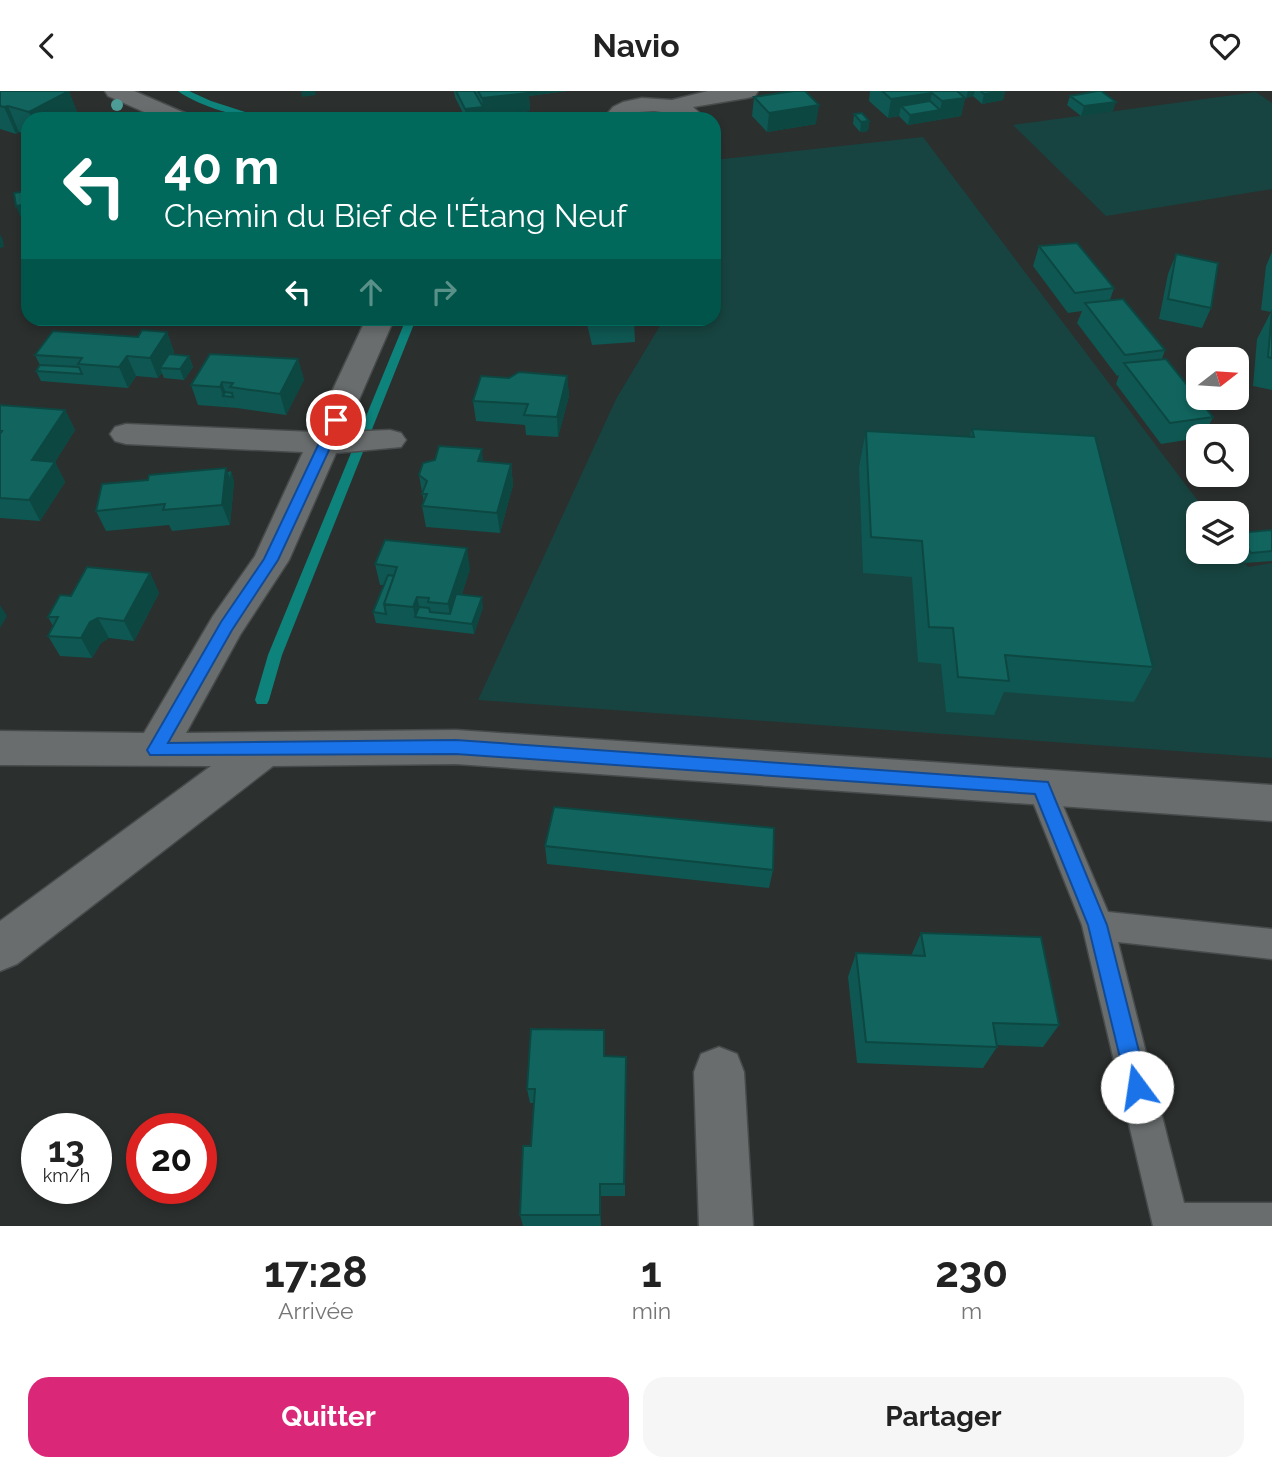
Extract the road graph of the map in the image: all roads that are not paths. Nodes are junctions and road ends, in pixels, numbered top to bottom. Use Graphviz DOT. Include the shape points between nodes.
graph roads {
  1 [pos="116,91"];
  2 [pos="747,91"];
  3 [pos="675,107"];
  4 [pos="163,112"];
  5 [pos="622,112"];
  6 [pos="688,112"];
  7 [pos="377,326"];
  8 [pos="126,434"];
  9 [pos="390,440"];
  10 [pos="326,443"];
  11 [pos="0,748"];
  12 [pos="265,749"];
  13 [pos="156,750"];
  14 [pos="1041,787"];
  15 [pos="1272,803"];
  16 [pos="1098,925"];
  17 [pos="1272,944"];
  18 [pos="0,949"];
  19 [pos="719,1072"];
  20 [pos="1272,1222"];
  21 [pos="726,1226"];
  1 -- 4 [label="street"];
  2 -- 3 [label="street"];
  3 -- 5 [label="street" via="638,106"];
  3 -- 6 [label="street"];
  7 -- 10 [label="street"];
  8 -- 10 [label="street"];
  9 -- 10 [label="street"];
  10 -- 13 [label="street" via="271,560 226,626"];
  11 -- 13 [label="street"];
  12 -- 13 [label="street"];
  12 -- 14 [label="street" via="456,747"];
  12 -- 18 [label="street"];
  14 -- 15 [label="street"];
  14 -- 16 [label="lane"];
  16 -- 17 [label="lane"];
  16 -- 20 [label="lane" via="1170,1222"];
  19 -- 21 [label="street"];
}
